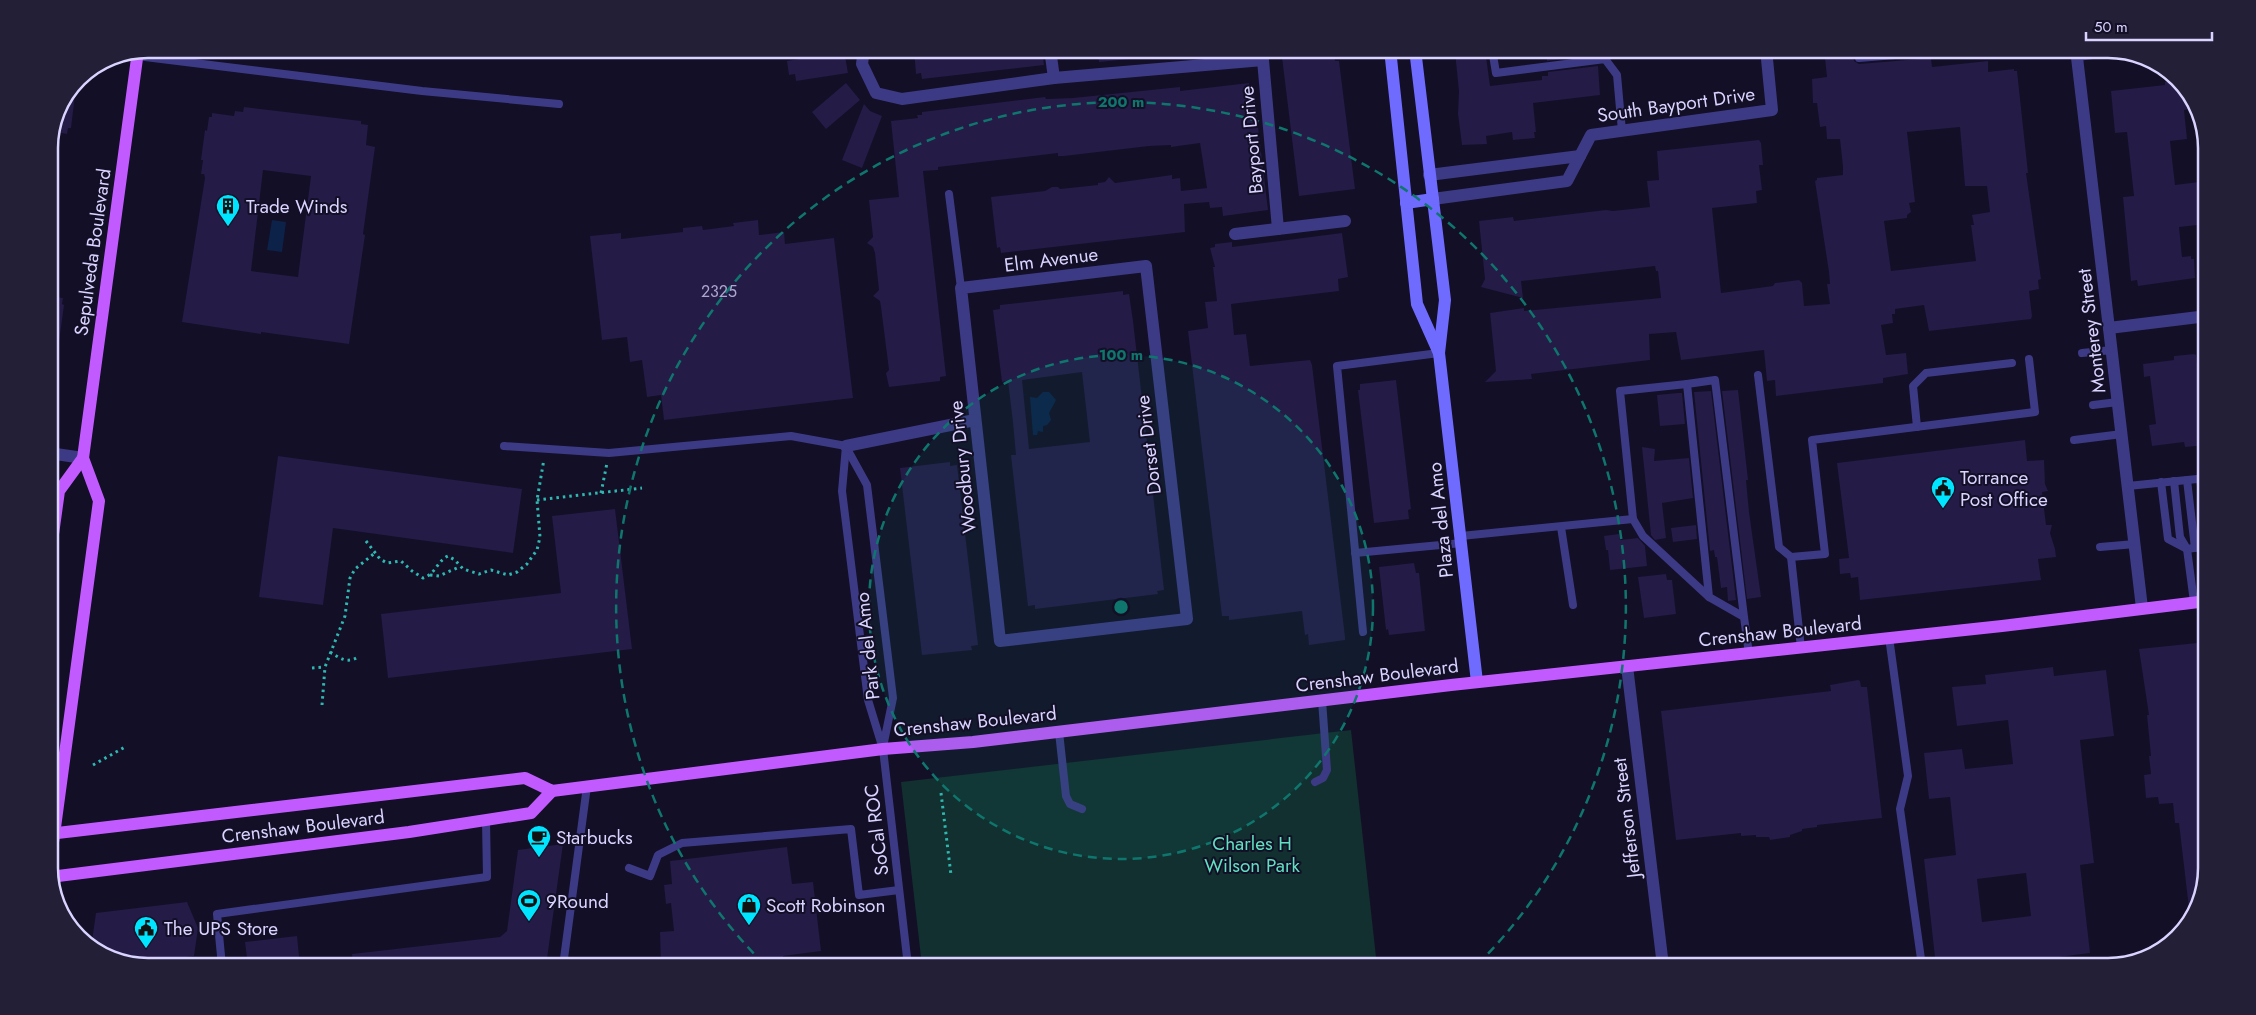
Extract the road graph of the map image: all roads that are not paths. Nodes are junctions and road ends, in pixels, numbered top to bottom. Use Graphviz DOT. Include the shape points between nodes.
graph roads {
  1 [pos="137,58"];
  2 [pos="175,58"];
  3 [pos="863,58"];
  4 [pos="1051,58"];
  5 [pos="1228,58"];
  6 [pos="1263,58"];
  7 [pos="1391,58"];
  8 [pos="1416,58"];
  9 [pos="1494,58"];
  10 [pos="1767,58"];
  11 [pos="2078,58"];
  12 [pos="1054,78"];
  13 [pos="559,104"];
  14 [pos="1622,131"];
  15 [pos="1580,156"];
  16 [pos="1430,176"];
  17 [pos="949,194"];
  18 [pos="1433,199"];
  19 [pos="1406,203"];
  20 [pos="1345,222"];
  21 [pos="1278,228"];
  22 [pos="1235,234"];
  23 [pos="1146,266"];
  24 [pos="961,288"];
  25 [pos="2198,317"];
  26 [pos="2109,328"];
  27 [pos="2112,350"];
  28 [pos="1439,353"];
  29 [pos="2082,353"];
  30 [pos="2029,359"];
  31 [pos="2012,363"];
  32 [pos="1758,375"];
  33 [pos="1687,384"];
  34 [pos="2118,402"];
  35 [pos="2093,405"];
  36 [pos="976,420"];
  37 [pos="1917,427"];
  38 [pos="2122,434"];
  39 [pos="2074,440"];
  40 [pos="504,446"];
  41 [pos="846,446"];
  42 [pos="58,454"];
  43 [pos="83,458"];
  44 [pos="2198,479"];
  45 [pos="2187,480"];
  46 [pos="2174,481"];
  47 [pos="2161,482"];
  48 [pos="2128,486"];
  49 [pos="58,498"];
  50 [pos="1633,519"];
  51 [pos="1561,526"];
  52 [pos="1462,540"];
  53 [pos="2135,544"];
  54 [pos="2198,547"];
  55 [pos="2100,548"];
  56 [pos="2191,548"];
  57 [pos="1355,553"];
  58 [pos="1791,557"];
  59 [pos="1709,598"];
  60 [pos="2194,602"];
  61 [pos="2198,602"];
  62 [pos="1573,605"];
  63 [pos="2142,608"];
  64 [pos="1744,618"];
  65 [pos="1363,632"];
  66 [pos="1889,637"];
  67 [pos="1000,641"];
  68 [pos="1801,648"];
  69 [pos="1749,654"];
  70 [pos="1627,666"];
  71 [pos="1477,682"];
  72 [pos="1322,700"];
  73 [pos="1059,732"];
  74 [pos="883,749"];
  75 [pos="1315,782"];
  76 [pos="586,786"];
  77 [pos="58,791"];
  78 [pos="552,791"];
  79 [pos="1082,809"];
  80 [pos="486,820"];
  81 [pos="58,833"];
  82 [pos="630,868"];
  83 [pos="58,876"];
  84 [pos="899,890"];
  85 [pos="221,958"];
  86 [pos="564,958"];
  87 [pos="907,958"];
  88 [pos="1661,958"];
  89 [pos="1921,958"];
  1 -- 43 [label="main road, Sepulveda Boulevard"];
  2 -- 13 [label="lane" via="422,91"];
  3 -- 12 [label="street" via="862,64 876,93 902,99"];
  4 -- 12 [label="street"];
  5 -- 12 [label="street"];
  6 -- 21 [label="street, Bayport Drive"];
  7 -- 19 [label="main road, Plaza del Amo"];
  8 -- 16 [label="main road, Plaza del Amo"];
  9 -- 14 [label="lane" via="1496,73 1605,59 1617,75"];
  10 -- 14 [label="street, South Bayport Drive" via="1772,110"];
  11 -- 26 [label="street, Monterey Street"];
  14 -- 15 [label="street, South Bayport Drive" via="1591,135"];
  15 -- 16 [label="street"];
  15 -- 18 [label="street, South Bayport Drive" via="1568,181"];
  16 -- 18 [label="main road, Plaza del Amo"];
  17 -- 24 [label="lane"];
  18 -- 19 [label="main road"];
  18 -- 28 [label="main road, Plaza del Amo" via="1445,300"];
  19 -- 28 [label="main road, Plaza del Amo" via="1417,304"];
  20 -- 21 [label="street"];
  21 -- 22 [label="street"];
  23 -- 24 [label="street, Elm Avenue"];
  23 -- 67 [label="street, Dorset Drive" via="1187,619"];
  24 -- 36 [label="street, Woodbury Drive"];
  25 -- 26 [label="street"];
  26 -- 27 [label="street, Monterey Street"];
  27 -- 29 [label="lane"];
  27 -- 34 [label="street, Monterey Street"];
  28 -- 52 [label="main road, Plaza del Amo"];
  28 -- 57 [label="lane" via="1337,366"];
  30 -- 37 [label="lane" via="2035,412"];
  31 -- 37 [label="lane" via="1926,373 1913,386"];
  32 -- 58 [label="lane" via="1779,547"];
  33 -- 50 [label="lane" via="1620,391"];
  33 -- 59 [label="lane"];
  33 -- 64 [label="lane" via="1715,380"];
  34 -- 35 [label="lane"];
  34 -- 38 [label="street, Monterey Street"];
  36 -- 41 [label="street"];
  36 -- 67 [label="street, Woodbury Drive"];
  37 -- 58 [label="lane" via="1812,440 1825,554"];
  38 -- 39 [label="lane"];
  38 -- 48 [label="street, Monterey Street"];
  40 -- 41 [label="lane" via="609,453 791,436"];
  41 -- 74 [label="lane, Park del Amo" via="842,491 844,510 868,700"];
  41 -- 74 [label="lane, Park del Amo" via="867,485 892,688"];
  42 -- 43 [label="street"];
  43 -- 49 [label="main road, Sepulveda Boulevard" via="59,491"];
  43 -- 77 [label="main road, Sepulveda Boulevard" via="98,501"];
  44 -- 45 [label="lane"];
  45 -- 46 [label="lane"];
  45 -- 56 [label="lane"];
  46 -- 47 [label="lane"];
  46 -- 56 [label="lane" via="2180,537"];
  47 -- 48 [label="lane"];
  47 -- 56 [label="lane" via="2168,539"];
  48 -- 53 [label="street, Monterey Street"];
  50 -- 51 [label="lane"];
  50 -- 59 [label="lane" via="1643,536"];
  51 -- 52 [label="lane"];
  51 -- 62 [label="lane"];
  52 -- 57 [label="lane"];
  52 -- 71 [label="main road, Plaza del Amo"];
  53 -- 55 [label="lane"];
  53 -- 63 [label="street, Monterey Street"];
  54 -- 56 [label="lane"];
  56 -- 60 [label="lane"];
  57 -- 65 [label="lane"];
  58 -- 68 [label="lane"];
  59 -- 64 [label="lane"];
  60 -- 61 [label="main road, Crenshaw Boulevard"];
  60 -- 63 [label="main road, Crenshaw Boulevard"];
  63 -- 66 [label="main road, Crenshaw Boulevard"];
  64 -- 69 [label="lane"];
  66 -- 68 [label="main road, Crenshaw Boulevard"];
  66 -- 89 [label="lane" via="1908,776 1900,809"];
  68 -- 69 [label="main road, Crenshaw Boulevard"];
  69 -- 70 [label="main road, Crenshaw Boulevard"];
  70 -- 71 [label="main road, Crenshaw Boulevard"];
  70 -- 88 [label="street, Jefferson Street"];
  71 -- 72 [label="main road, Crenshaw Boulevard"];
  72 -- 73 [label="main road, Crenshaw Boulevard"];
  72 -- 75 [label="lane" via="1327,770 1323,778"];
  73 -- 74 [label="main road, Crenshaw Boulevard"];
  73 -- 79 [label="lane" via="1066,796 1070,804"];
  74 -- 76 [label="main road, Crenshaw Boulevard"];
  74 -- 84 [label="lane, SoCal ROC"];
  76 -- 78 [label="main road, Crenshaw Boulevard"];
  76 -- 86 [label="lane"];
  78 -- 80 [label="main road, Crenshaw Boulevard" via="531,813"];
  78 -- 81 [label="main road, Crenshaw Boulevard" via="525,778"];
  80 -- 83 [label="main road, Crenshaw Boulevard"];
  80 -- 85 [label="lane" via="487,878 217,914"];
  82 -- 84 [label="lane" via="650,876 658,855 682,843 851,829 859,895"];
  84 -- 87 [label="lane, SoCal ROC"];
}
